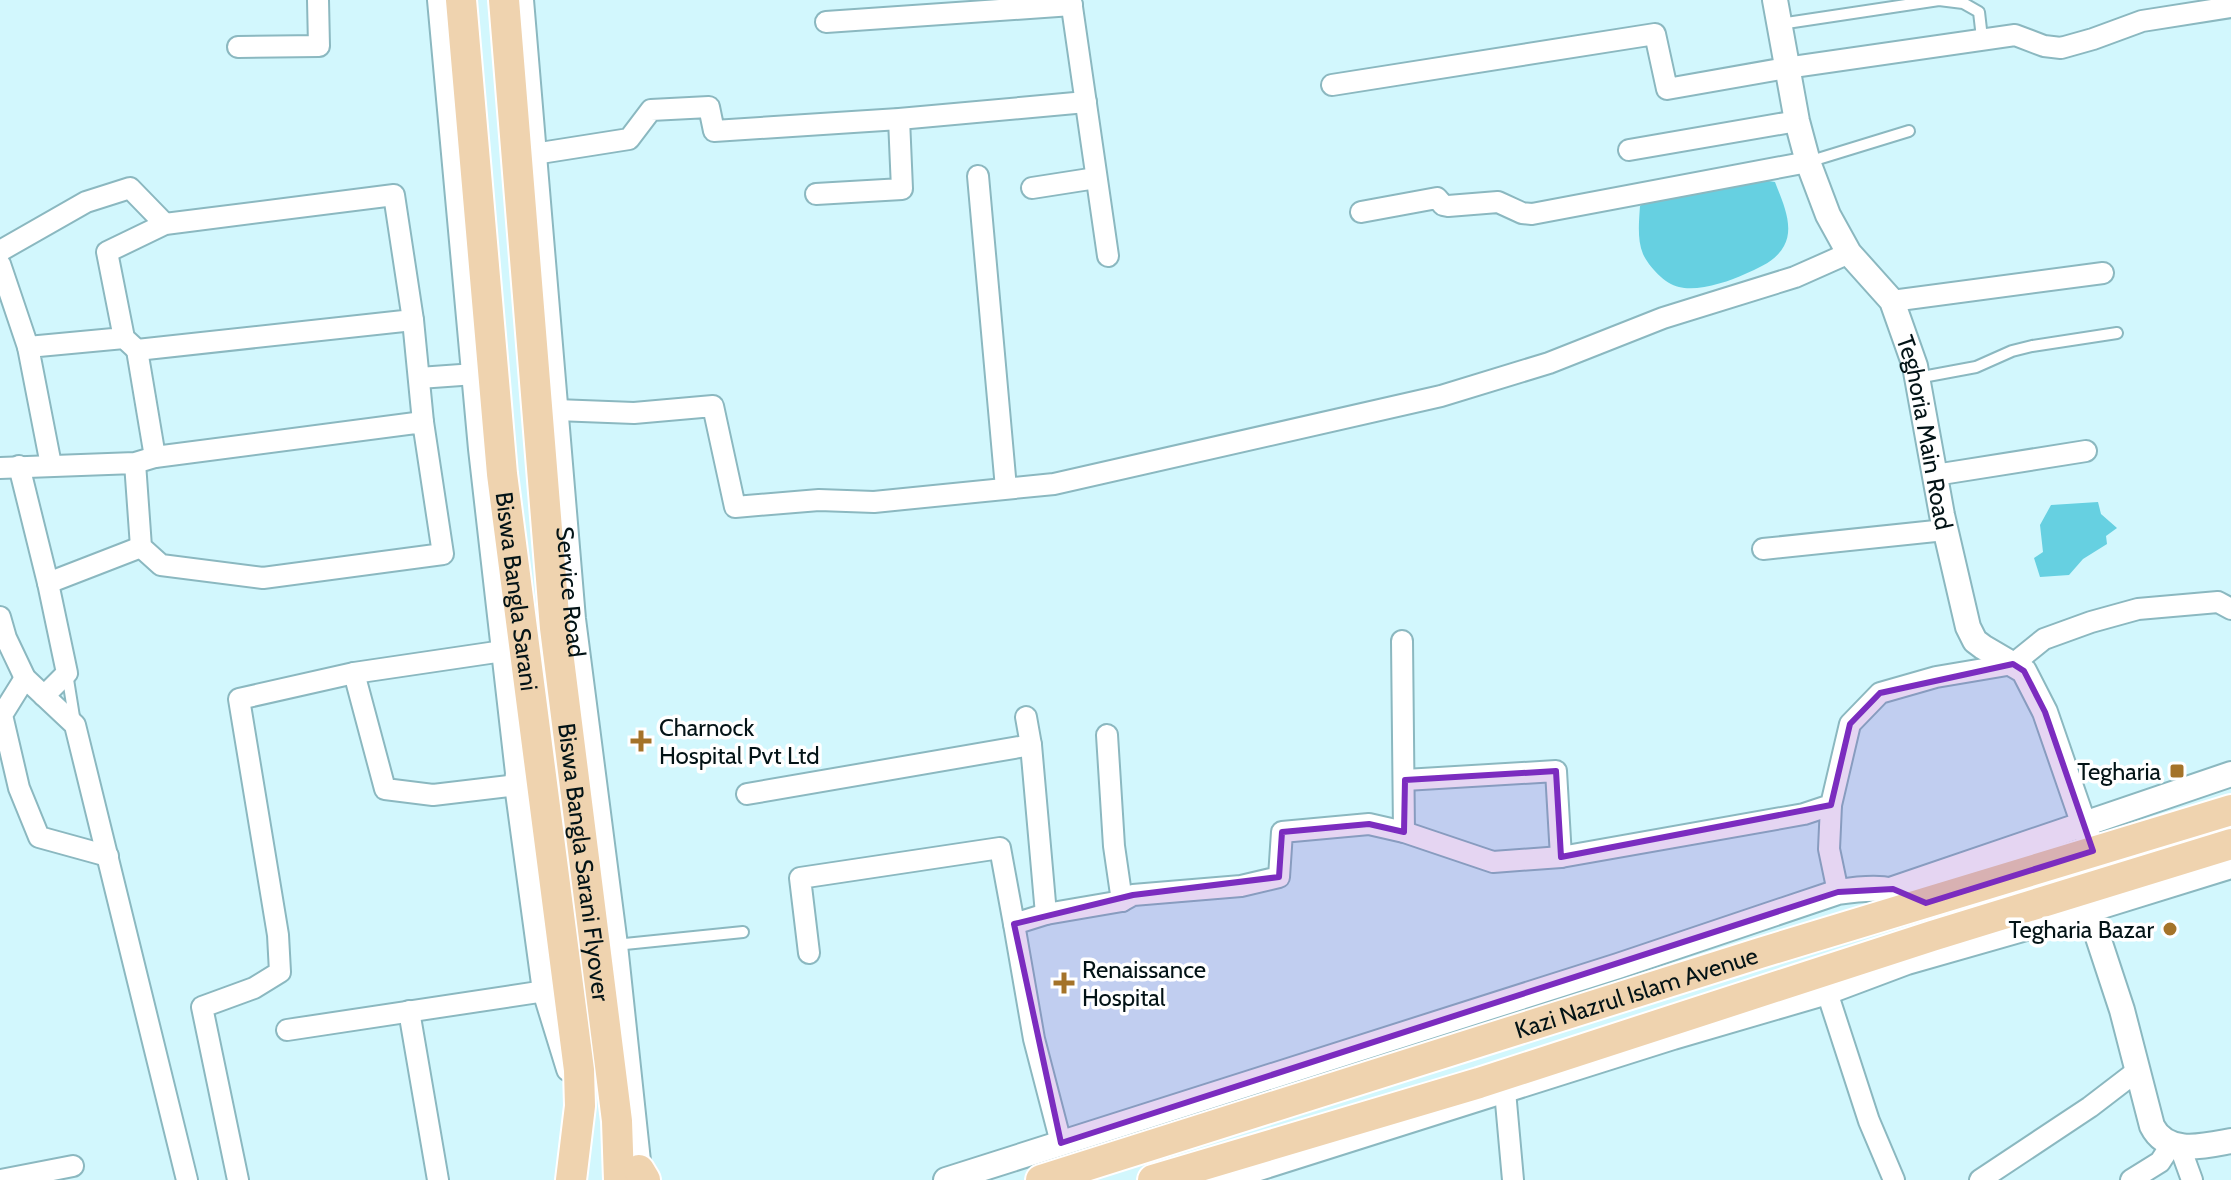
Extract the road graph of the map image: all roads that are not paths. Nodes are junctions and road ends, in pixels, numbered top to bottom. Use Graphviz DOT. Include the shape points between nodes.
graph roads {
  1 [pos="318,0"];
  2 [pos="440,0"];
  3 [pos="461,0"];
  4 [pos="504,0"];
  5 [pos="521,0"];
  6 [pos="1775,0"];
  7 [pos="1072,2"];
  8 [pos="2231,7"];
  9 [pos="826,22"];
  10 [pos="1779,24"];
  11 [pos="1982,38"];
  12 [pos="238,47"];
  13 [pos="1786,68"];
  14 [pos="1332,85"];
  15 [pos="1086,102"];
  16 [pos="899,119"];
  17 [pos="1797,121"];
  18 [pos="1909,131"];
  19 [pos="1629,150"];
  20 [pos="534,154"];
  21 [pos="1808,162"];
  22 [pos="978,176"];
  23 [pos="1096,178"];
  24 [pos="1032,188"];
  25 [pos="816,194"];
  26 [pos="1361,212"];
  27 [pos="165,224"];
  28 [pos="0,251"];
  29 [pos="1849,253"];
  30 [pos="1108,256"];
  31 [pos="0,264"];
  32 [pos="2103,273"];
  33 [pos="1892,301"];
  34 [pos="413,320"];
  35 [pos="2117,333"];
  36 [pos="131,344"];
  37 [pos="28,347"];
  38 [pos="475,374"];
  39 [pos="419,378"];
  40 [pos="1917,378"];
  41 [pos="556,410"];
  42 [pos="423,422"];
  43 [pos="2086,451"];
  44 [pos="155,457"];
  45 [pos="135,463"];
  46 [pos="51,465"];
  47 [pos="10,467"];
  48 [pos="1935,475"];
  49 [pos="1006,488"];
  50 [pos="1945,530"];
  51 [pos="558,543"];
  52 [pos="141,547"];
  53 [pos="1763,549"];
  54 [pos="48,583"];
  55 [pos="2231,609"];
  56 [pos="0,617"];
  57 [pos="1402,641"];
  58 [pos="503,651"];
  59 [pos="2013,664"];
  60 [pos="67,673"];
  61 [pos="354,673"];
  62 [pos="25,678"];
  63 [pos="44,696"];
  64 [pos="1026,717"];
  65 [pos="75,725"];
  66 [pos="1107,735"];
  67 [pos="1031,745"];
  68 [pos="2231,774"];
  69 [pos="1405,780"];
  70 [pos="517,785"];
  71 [pos="747,794"];
  72 [pos="1831,805"];
  73 [pos="2231,810"];
  74 [pos="2083,823"];
  75 [pos="1404,832"];
  76 [pos="2231,844"];
  77 [pos="2093,851"];
  78 [pos="108,856"];
  79 [pos="1561,857"];
  80 [pos="2231,866"];
  81 [pos="1893,889"];
  82 [pos="1838,892"];
  83 [pos="1122,901"];
  84 [pos="1926,903"];
  85 [pos="2089,910"];
  86 [pos="1046,914"];
  87 [pos="1014,924"];
  88 [pos="743,932"];
  89 [pos="615,945"];
  90 [pos="809,953"];
  91 [pos="545,991"];
  92 [pos="1827,992"];
  93 [pos="409,1011"];
  94 [pos="287,1030"];
  95 [pos="2137,1071"];
  96 [pos="1505,1091"];
  97 [pos="580,1106"];
  98 [pos="2231,1141"];
  99 [pos="1061,1143"];
  100 [pos="2176,1146"];
  101 [pos="73,1166"];
  102 [pos="1277,1171"];
  103 [pos="636,1178"];
  104 [pos="1,1180"];
  105 [pos="187,1180"];
  106 [pos="238,1180"];
  107 [pos="438,1180"];
  108 [pos="571,1180"];
  109 [pos="946,1180"];
  110 [pos="1041,1180"];
  111 [pos="1153,1180"];
  112 [pos="1221,1180"];
  113 [pos="1513,1180"];
  114 [pos="1894,1180"];
  115 [pos="1980,1180"];
  116 [pos="2131,1180"];
  117 [pos="2192,1180"];
  1 -- 12 [label="street" via="319,46"];
  2 -- 38 [label="street"];
  3 -- 97 [label="main road, Biswa Bangla Sarani" via="502,474 564,939"];
  4 -- 51 [label="main road, Biswa Bangla Sarani"];
  5 -- 20 [label="street, Service Road"];
  6 -- 10 [label="street, Teghoria Main Road"];
  7 -- 9 [label="street"];
  7 -- 15 [label="street"];
  8 -- 11 [label="street" via="2142,21 2061,48 2015,35"];
  10 -- 11 [label="lane" via="1939,0 1963,3 1979,12"];
  10 -- 13 [label="street, Teghoria Main Road"];
  11 -- 13 [label="street"];
  13 -- 14 [label="street" via="1667,89 1655,34"];
  13 -- 17 [label="street, Teghoria Main Road"];
  15 -- 16 [label="street"];
  15 -- 23 [label="street"];
  16 -- 20 [label="street" via="714,131 709,107 651,110 629,139"];
  16 -- 25 [label="street" via="902,189"];
  17 -- 19 [label="street"];
  17 -- 21 [label="street, Teghoria Main Road"];
  18 -- 21 [label="lane"];
  20 -- 41 [label="street, Service Road"];
  21 -- 26 [label="street" via="1532,214 1498,202 1448,206 1437,198"];
  21 -- 29 [label="street, Teghoria Main Road"];
  22 -- 49 [label="street"];
  23 -- 24 [label="street"];
  23 -- 30 [label="street"];
  27 -- 28 [label="street" via="130,188 86,202"];
  27 -- 34 [label="street" via="394,195"];
  27 -- 36 [label="street" via="107,252"];
  29 -- 33 [label="street, Teghoria Main Road"];
  29 -- 49 [label="street" via="1784,281 1441,396 1054,484"];
  31 -- 37 [label="street"];
  32 -- 33 [label="street"];
  33 -- 40 [label="street, Teghoria Main Road"];
  34 -- 36 [label="street"];
  34 -- 39 [label="street"];
  35 -- 40 [label="lane" via="2032,346 1976,367"];
  36 -- 37 [label="street"];
  36 -- 44 [label="street"];
  37 -- 46 [label="street"];
  38 -- 39 [label="street"];
  38 -- 58 [label="street"];
  39 -- 42 [label="street"];
  40 -- 48 [label="street, Teghoria Main Road"];
  41 -- 49 [label="street" via="634,413 713,406 735,507 874,502"];
  41 -- 51 [label="street, Service Road"];
  42 -- 44 [label="street"];
  42 -- 52 [label="street" via="443,554 263,578 161,565"];
  43 -- 48 [label="street"];
  44 -- 45 [label="street"];
  45 -- 46 [label="street"];
  45 -- 52 [label="street"];
  46 -- 47 [label="street"];
  47 -- 54 [label="street"];
  48 -- 50 [label="street, Teghoria Main Road"];
  50 -- 53 [label="street"];
  50 -- 59 [label="street, Teghoria Main Road" via="1975,641"];
  51 -- 89 [label="street, Service Road" via="575,634"];
  51 -- 103 [label="main road, Biswa Bangla Sarani Flyover" via="555,628 617,1121"];
  52 -- 54 [label="street"];
  54 -- 60 [label="street"];
  55 -- 59 [label="street" via="2218,602 2138,609 2044,639"];
  56 -- 62 [label="street"];
  57 -- 69 [label="street"];
  58 -- 61 [label="street"];
  58 -- 70 [label="street"];
  59 -- 72 [label="street" via="1880,693 1850,724"];
  59 -- 74 [label="street, Teghoria Main Road" via="2024,671 2045,712"];
  60 -- 63 [label="street"];
  60 -- 65 [label="lane"];
  61 -- 70 [label="street" via="385,789 433,795"];
  61 -- 106 [label="street" via="239,699 280,972 202,1007"];
  62 -- 63 [label="street"];
  62 -- 78 [label="street" via="2,715 19,788 39,837"];
  63 -- 65 [label="street"];
  64 -- 67 [label="street"];
  65 -- 78 [label="street"];
  66 -- 83 [label="street"];
  67 -- 71 [label="street"];
  67 -- 86 [label="street"];
  68 -- 74 [label="street"];
  69 -- 75 [label="street"];
  69 -- 79 [label="street" via="1556,771"];
  70 -- 91 [label="street"];
  72 -- 79 [label="street"];
  72 -- 82 [label="street" via="1829,849"];
  73 -- 77 [label="main road, Kazi Nazrul Islam Avenue"];
  74 -- 77 [label="street, Teghoria Main Road"];
  74 -- 81 [label="street"];
  75 -- 79 [label="street" via="1493,862"];
  75 -- 83 [label="street" via="1369,824 1282,832 1279,877 1241,886 1133,895"];
  76 -- 111 [label="main road, Kazi Nazrul Islam Avenue" via="1479,1083"];
  77 -- 84 [label="main road, Kazi Nazrul Islam Avenue"];
  78 -- 105 [label="street"];
  80 -- 85 [label="street"];
  81 -- 82 [label="street"];
  81 -- 84 [label="street"];
  82 -- 99 [label="street"];
  83 -- 86 [label="street"];
  84 -- 110 [label="main road, Kazi Nazrul Islam Avenue"];
  85 -- 92 [label="street" via="1907,962"];
  85 -- 95 [label="street"];
  86 -- 87 [label="street"];
  87 -- 90 [label="street" via="1000,848 800,878"];
  87 -- 99 [label="street" via="1034,1039"];
  88 -- 89 [label="lane"];
  89 -- 103 [label="street, Service Road"];
  91 -- 93 [label="street"];
  91 -- 97 [label="street"];
  92 -- 96 [label="street"];
  92 -- 114 [label="street"];
  93 -- 94 [label="street"];
  93 -- 107 [label="street"];
  95 -- 100 [label="street" via="2157,1136"];
  95 -- 115 [label="street"];
  96 -- 102 [label="street"];
  96 -- 113 [label="street"];
  97 -- 108 [label="main road, Biswa Bangla Sarani"];
  98 -- 100 [label="street"];
  99 -- 109 [label="street"];
  100 -- 116 [label="street"];
  100 -- 117 [label="street"];
  101 -- 104 [label="street"];
  102 -- 112 [label="street"];
}
